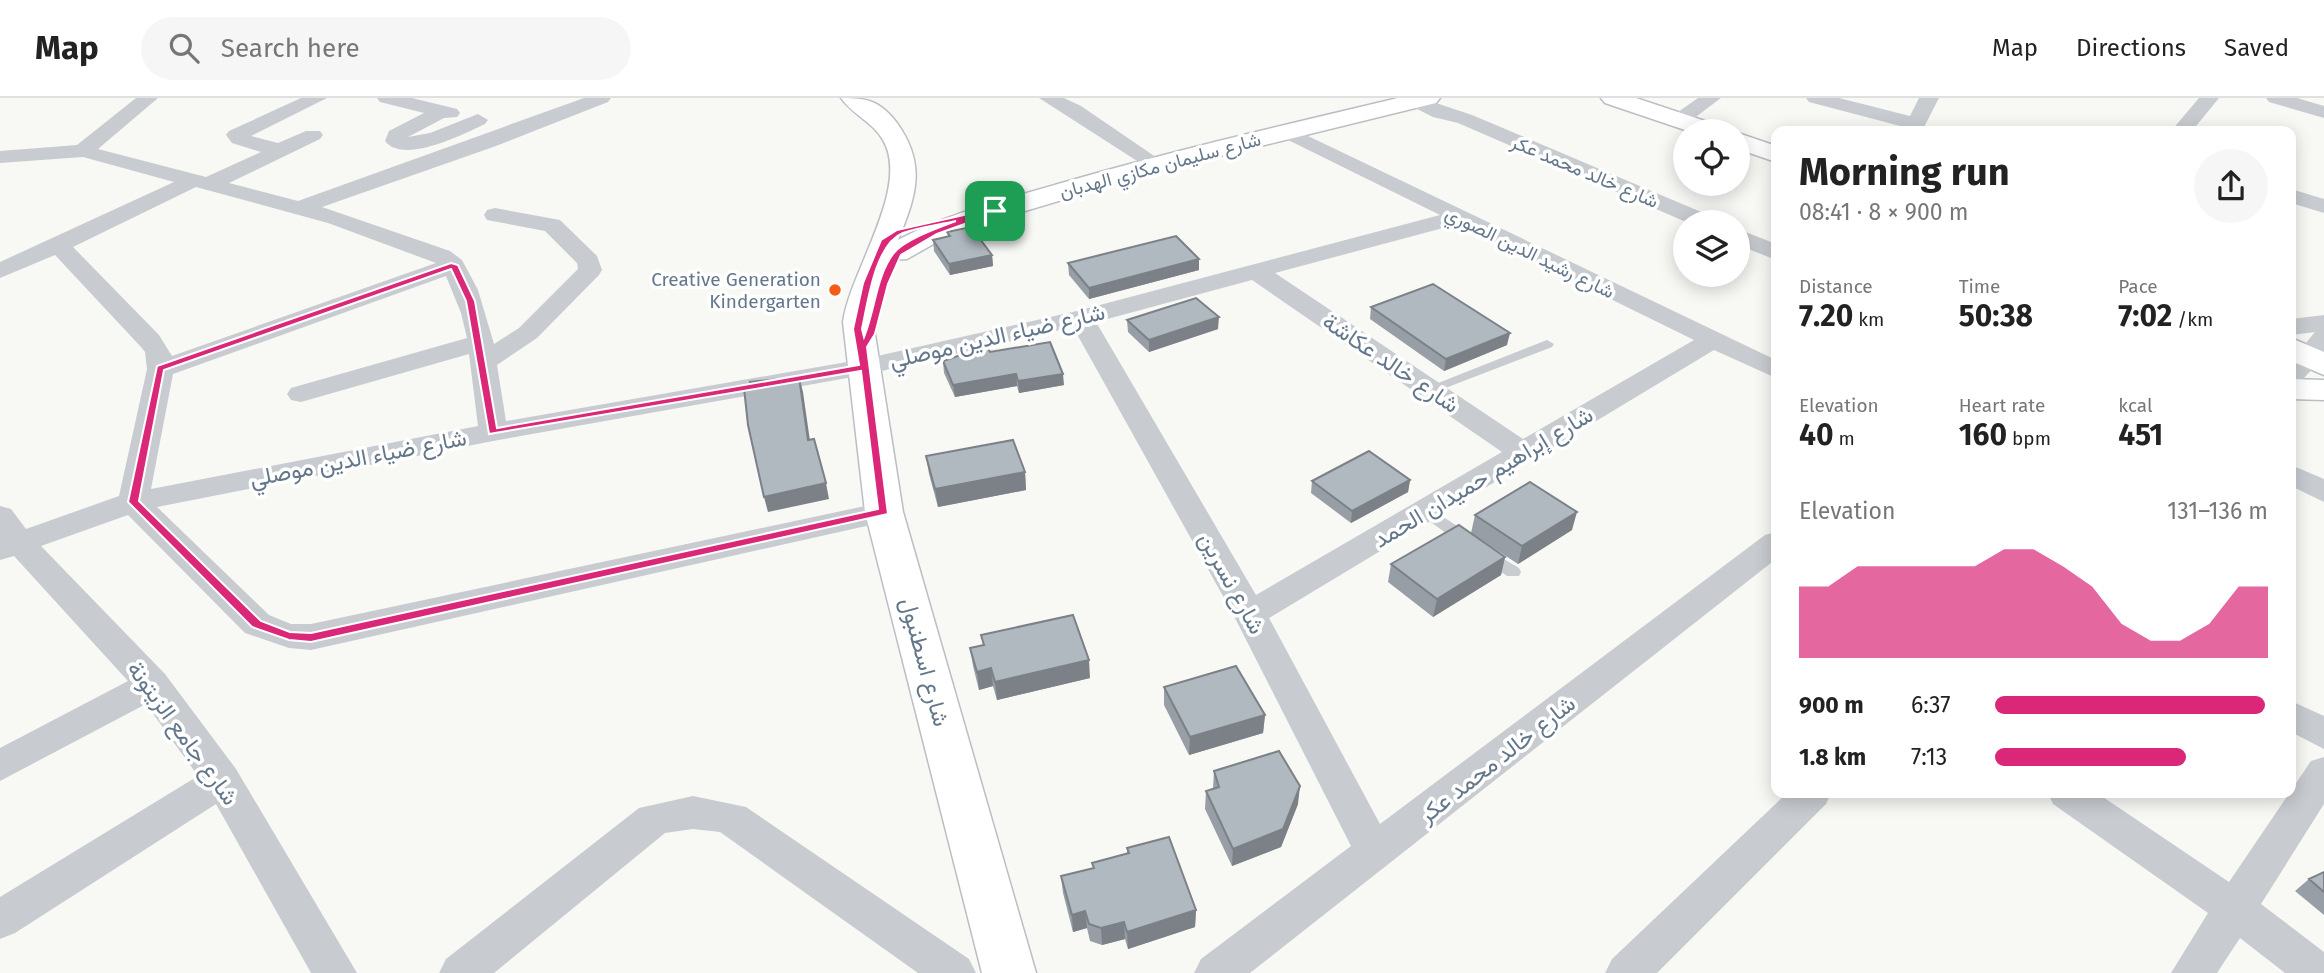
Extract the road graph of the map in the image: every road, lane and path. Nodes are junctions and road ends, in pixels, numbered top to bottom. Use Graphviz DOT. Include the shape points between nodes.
graph roads {
  1 [pos="148,98"];
  2 [pos="317,98"];
  3 [pos="387,98"];
  4 [pos="550,98"];
  5 [pos="601,98"];
  6 [pos="853,98"];
  7 [pos="1049,98"];
  8 [pos="1613,98"];
  9 [pos="1711,98"];
  10 [pos="1816,98"];
  11 [pos="1929,98"];
  12 [pos="2209,98"];
  13 [pos="2276,98"];
  14 [pos="1418,99"];
  15 [pos="1095,102"];
  16 [pos="574,110"];
  17 [pos="1074,110"];
  18 [pos="442,111"];
  19 [pos="2324,112"];
  20 [pos="1673,119"];
  21 [pos="1681,119"];
  22 [pos="478,120"];
  23 [pos="1907,126"];
  24 [pos="1915,126"];
  25 [pos="2185,126"];
  26 [pos="518,131"];
  27 [pos="1285,131"];
  28 [pos="313,135"];
  29 [pos="1750,145"];
  30 [pos="279,150"];
  31 [pos="83,151"];
  32 [pos="1771,152"];
  33 [pos="456,156"];
  34 [pos="0,157"];
  35 [pos="1155,164"];
  36 [pos="904,173"];
  37 [pos="198,183"];
  38 [pos="2296,198"];
  39 [pos="2324,206"];
  40 [pos="299,208"];
  41 [pos="1677,210"];
  42 [pos="995,211"];
  43 [pos="495,215"];
  44 [pos="337,218"];
  45 [pos="1458,218"];
  46 [pos="896,241"];
  47 [pos="1750,241"];
  48 [pos="58,245"];
  49 [pos="1771,251"];
  50 [pos="454,265"];
  51 [pos="0,271"];
  52 [pos="1257,272"];
  53 [pos="1081,318"];
  54 [pos="2324,323"];
  55 [pos="2296,326"];
  56 [pos="1714,339"];
  57 [pos="1548,344"];
  58 [pos="481,353"];
  59 [pos="863,357"];
  60 [pos="1771,368"];
  61 [pos="160,369"];
  62 [pos="1430,389"];
  63 [pos="2296,389"];
  64 [pos="2324,390"];
  65 [pos="301,394"];
  66 [pos="493,432"];
  67 [pos="1524,453"];
  68 [pos="2296,477"];
  69 [pos="2324,492"];
  70 [pos="133,502"];
  71 [pos="1426,511"];
  72 [pos="884,512"];
  73 [pos="6,536"];
  74 [pos="1771,547"];
  75 [pos="1513,572"];
  76 [pos="1251,614"];
  77 [pos="152,684"];
  78 [pos="2296,718"];
  79 [pos="2324,734"];
  80 [pos="0,766"];
  81 [pos="2324,772"];
  82 [pos="222,780"];
  83 [pos="1807,798"];
  84 [pos="2074,798"];
  85 [pos="1374,853"];
  86 [pos="2234,908"];
  87 [pos="0,920"];
  88 [pos="335,973"];
  89 [pos="461,973"];
  90 [pos="954,973"];
  91 [pos="1009,973"];
  92 [pos="1216,973"];
  93 [pos="1627,973"];
  94 [pos="2193,973"];
  95 [pos="2318,973"];
  1 -- 31 [label="street"];
  2 -- 30 [label="street" via="236,135"];
  3 -- 18 [label="street"];
  4 -- 16 [label="street"];
  5 -- 16 [label="street"];
  6 -- 36 [label="street, شارع اسطنبول" via="897,137"];
  7 -- 17 [label="street"];
  8 -- 20 [label="street"];
  9 -- 21 [label="street"];
  10 -- 23 [label="street"];
  11 -- 24 [label="street"];
  12 -- 25 [label="street"];
  13 -- 19 [label="street"];
  14 -- 27 [label="street, شارع سليمان مكازي الهدبان"];
  14 -- 41 [label="street, شارع خالد محمد عكر"];
  15 -- 17 [label="street"];
  16 -- 26 [label="street"];
  17 -- 35 [label="street"];
  18 -- 22 [label="street"];
  18 -- 22 [label="street" via="397,135 395,141 422,143"];
  22 -- 26 [label="street"];
  26 -- 33 [label="street"];
  27 -- 35 [label="street, شارع سليمان مكازي الهدبان"];
  27 -- 45 [label="street, شارع رشيد الدين الصوري"];
  28 -- 30 [label="street"];
  29 -- 32 [label="street"];
  30 -- 37 [label="street"];
  31 -- 34 [label="street"];
  31 -- 37 [label="street"];
  33 -- 40 [label="street"];
  33 -- 44 [label="street"];
  35 -- 42 [label="street, شارع سليمان مكازي الهدبان"];
  36 -- 42 [label="street" via="930,205 953,211"];
  36 -- 46 [label="street, شارع اسطنبول"];
  37 -- 40 [label="street"];
  37 -- 48 [label="street"];
  38 -- 39 [label="street"];
  40 -- 44 [label="street"];
  42 -- 46 [label="street, شارع سليمان مكازي الهدبان"];
  43 -- 58 [label="street" via="552,225 589,261 590,270 528,333"];
  44 -- 50 [label="street" via="442,256"];
  45 -- 52 [label="street, شارع ضياء الدين موصلي"];
  45 -- 56 [label="street, شارع رشيد الدين الصوري"];
  46 -- 59 [label="street, شارع اسطنبول" via="861,303 858,329"];
  47 -- 49 [label="street"];
  48 -- 51 [label="street"];
  48 -- 61 [label="street" via="150,341 158,352"];
  50 -- 58 [label="street" via="470,301"];
  50 -- 61 [label="street"];
  52 -- 53 [label="street, شارع ضياء الدين موصلي"];
  52 -- 62 [label="street, شارع خالد عكاشة"];
  53 -- 59 [label="street, شارع ضياء الدين موصلي"];
  53 -- 76 [label="street, شارع نسرين"];
  54 -- 55 [label="street"];
  56 -- 60 [label="street, شارع رشيد الدين الصوري"];
  56 -- 67 [label="street, شارع إبراهيم حميدان الحمد"];
  57 -- 62 [label="lane"];
  58 -- 65 [label="street"];
  58 -- 66 [label="street"];
  59 -- 66 [label="street, شارع ضياء الدين موصلي"];
  59 -- 72 [label="street, شارع اسطنبول"];
  61 -- 70 [label="street"];
  62 -- 67 [label="street, شارع خالد عكاشة"];
  63 -- 64 [label="street"];
  66 -- 70 [label="street, شارع ضياء الدين موصلي"];
  67 -- 71 [label="street, شارع إبراهيم حميدان الحمد"];
  68 -- 69 [label="street"];
  70 -- 72 [label="street" via="257,624 289,636 311,638"];
  70 -- 73 [label="street, شارع ضياء الدين موصلي"];
  71 -- 75 [label="lane"];
  71 -- 76 [label="street, شارع إبراهيم حميدان الحمد"];
  72 -- 91 [label="street, شارع اسطنبول"];
  73 -- 77 [label="street, شارع جامع الزيتونة"];
  74 -- 85 [label="street, شارع خالد محمد عكر"];
  76 -- 85 [label="street, شارع نسرين"];
  77 -- 80 [label="street"];
  77 -- 82 [label="street, شارع جامع الزيتونة"];
  78 -- 79 [label="street"];
  81 -- 86 [label="street"];
  82 -- 87 [label="street"];
  82 -- 88 [label="street, شارع جامع الزيتونة"];
  83 -- 93 [label="street"];
  84 -- 86 [label="street"];
  85 -- 92 [label="street, شارع خالد محمد عكر"];
  86 -- 94 [label="street"];
  86 -- 95 [label="street"];
  89 -- 90 [label="street" via="653,820 681,811 732,819"];
}
